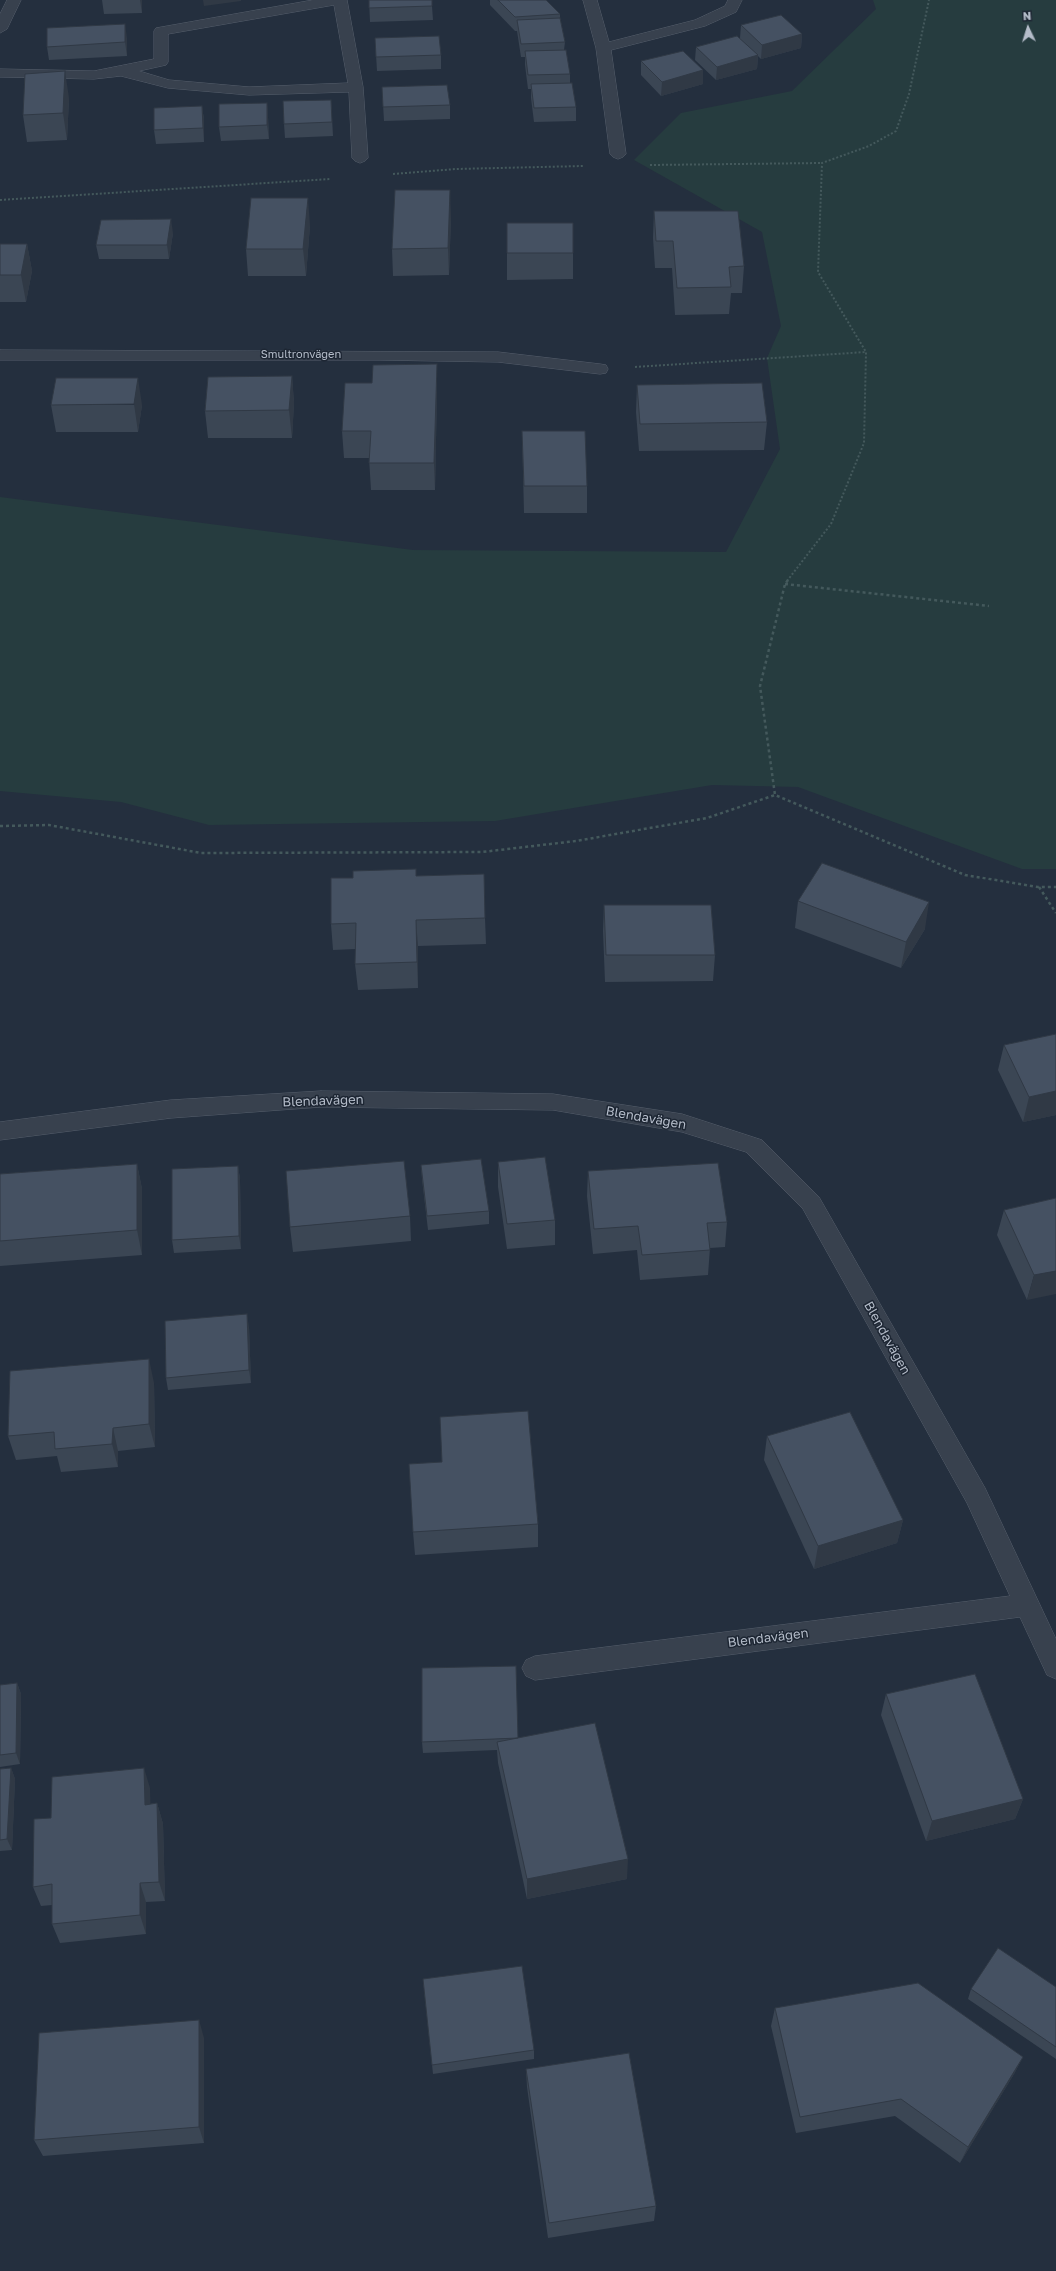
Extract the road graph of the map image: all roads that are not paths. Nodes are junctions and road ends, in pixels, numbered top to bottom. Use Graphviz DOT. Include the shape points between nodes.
graph roads {
  1 [pos="14,0"];
  2 [pos="337,0"];
  3 [pos="340,0"];
  4 [pos="590,0"];
  5 [pos="735,0"];
  6 [pos="0,29"];
  7 [pos="603,48"];
  8 [pos="122,71"];
  9 [pos="0,73"];
  10 [pos="356,87"];
  11 [pos="618,154"];
  12 [pos="360,158"];
  13 [pos="0,356"];
  14 [pos="600,369"];
  15 [pos="0,1131"];
  16 [pos="1025,1605"];
  17 [pos="535,1668"];
  18 [pos="1056,1668"];
  1 -- 6 [label="street"];
  2 -- 8 [label="street" via="161,31 161,62"];
  3 -- 10 [label="street"];
  4 -- 7 [label="street"];
  5 -- 7 [label="street" via="731,9 700,24"];
  7 -- 11 [label="street"];
  8 -- 9 [label="street" via="94,75"];
  8 -- 10 [label="street" via="168,84 249,91"];
  10 -- 12 [label="street"];
  13 -- 14 [label="street, Smultronvägen" via="498,357"];
  15 -- 16 [label="street, Blendavägen" via="171,1109 321,1100 553,1102 682,1123 754,1146 811,1202 976,1496"];
  16 -- 17 [label="street, Blendavägen"];
  16 -- 18 [label="street, Blendavägen"];
}
